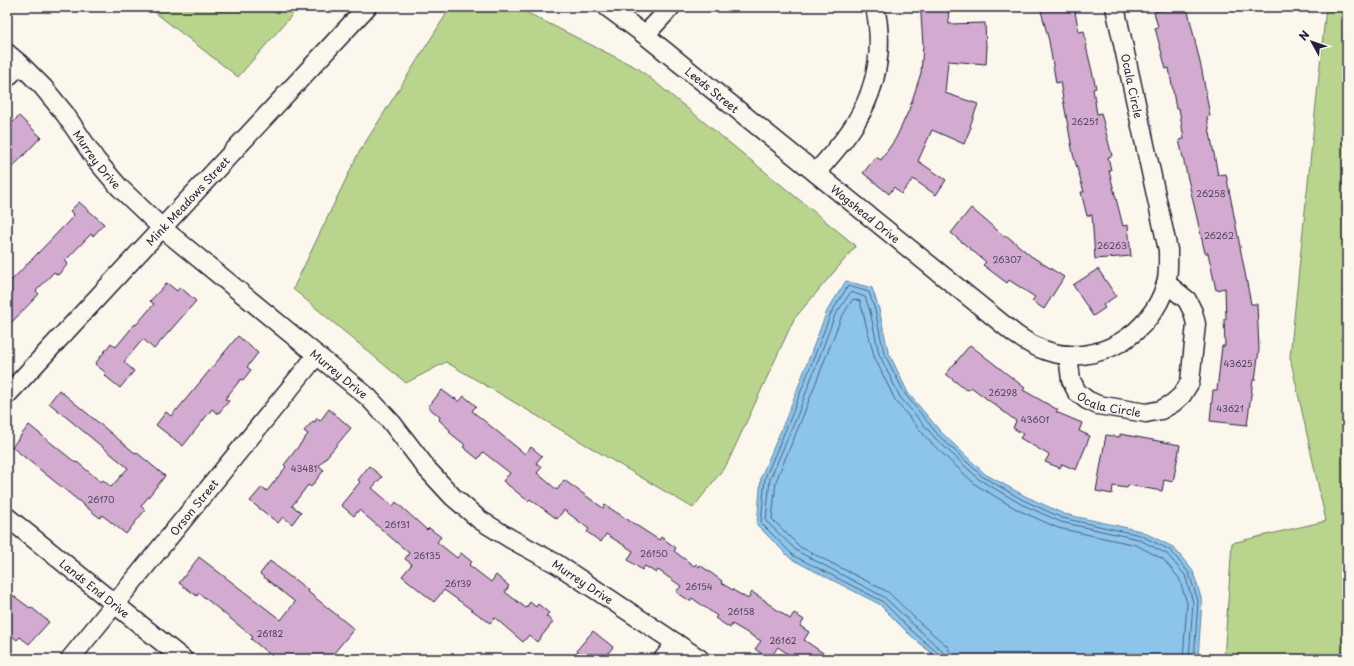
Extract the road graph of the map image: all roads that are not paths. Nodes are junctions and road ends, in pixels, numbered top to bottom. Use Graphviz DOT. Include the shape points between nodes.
graph roads {
  1 [pos="367,7"];
  2 [pos="607,7"];
  3 [pos="671,7"];
  4 [pos="876,7"];
  5 [pos="1115,7"];
  6 [pos="644,35"];
  7 [pos="14,59"];
  8 [pos="7,78"];
  9 [pos="816,173"];
  10 [pos="162,228"];
  11 [pos="1166,283"];
  12 [pos="317,354"];
  13 [pos="1068,355"];
  14 [pos="7,395"];
  15 [pos="7,517"];
  16 [pos="115,604"];
  17 [pos="676,643"];
  18 [pos="70,659"];
  19 [pos="183,659"];
  20 [pos="663,659"];
  21 [pos="700,659"];
  1 -- 10 [label="street, Mink Meadows Street"];
  2 -- 6 [label="street, Leeds Street"];
  3 -- 6 [label="street"];
  4 -- 9 [label="street" via="880,49 869,98 855,123"];
  5 -- 11 [label="street, Ocala Circle" via="1168,250"];
  6 -- 9 [label="street, Leeds Street"];
  7 -- 8 [label="street"];
  7 -- 10 [label="street, Murrey Drive" via="44,87 96,160 119,187"];
  9 -- 13 [label="street, Wogshead Drive" via="1015,334 1048,352"];
  10 -- 12 [label="street, Murrey Drive"];
  10 -- 14 [label="street, Mink Meadows Street"];
  11 -- 13 [label="street, Ocala Circle" via="1160,300 1149,318 1135,333 1119,344 1101,351"];
  11 -- 13 [label="street, Ocala Circle" via="1186,300 1196,324 1190,382 1173,403 1161,410 1146,413 1098,405 1087,400 1077,392 1071,380"];
  12 -- 16 [label="street, Orson Street"];
  12 -- 17 [label="street, Murrey Drive" via="368,397 392,423 428,470 453,497 480,520 557,564"];
  15 -- 16 [label="street, Lands End Drive"];
  16 -- 18 [label="street, Orson Street"];
  16 -- 19 [label="street, Lands End Drive"];
  17 -- 20 [label="street"];
  17 -- 21 [label="street, Murrey Drive"];
}
